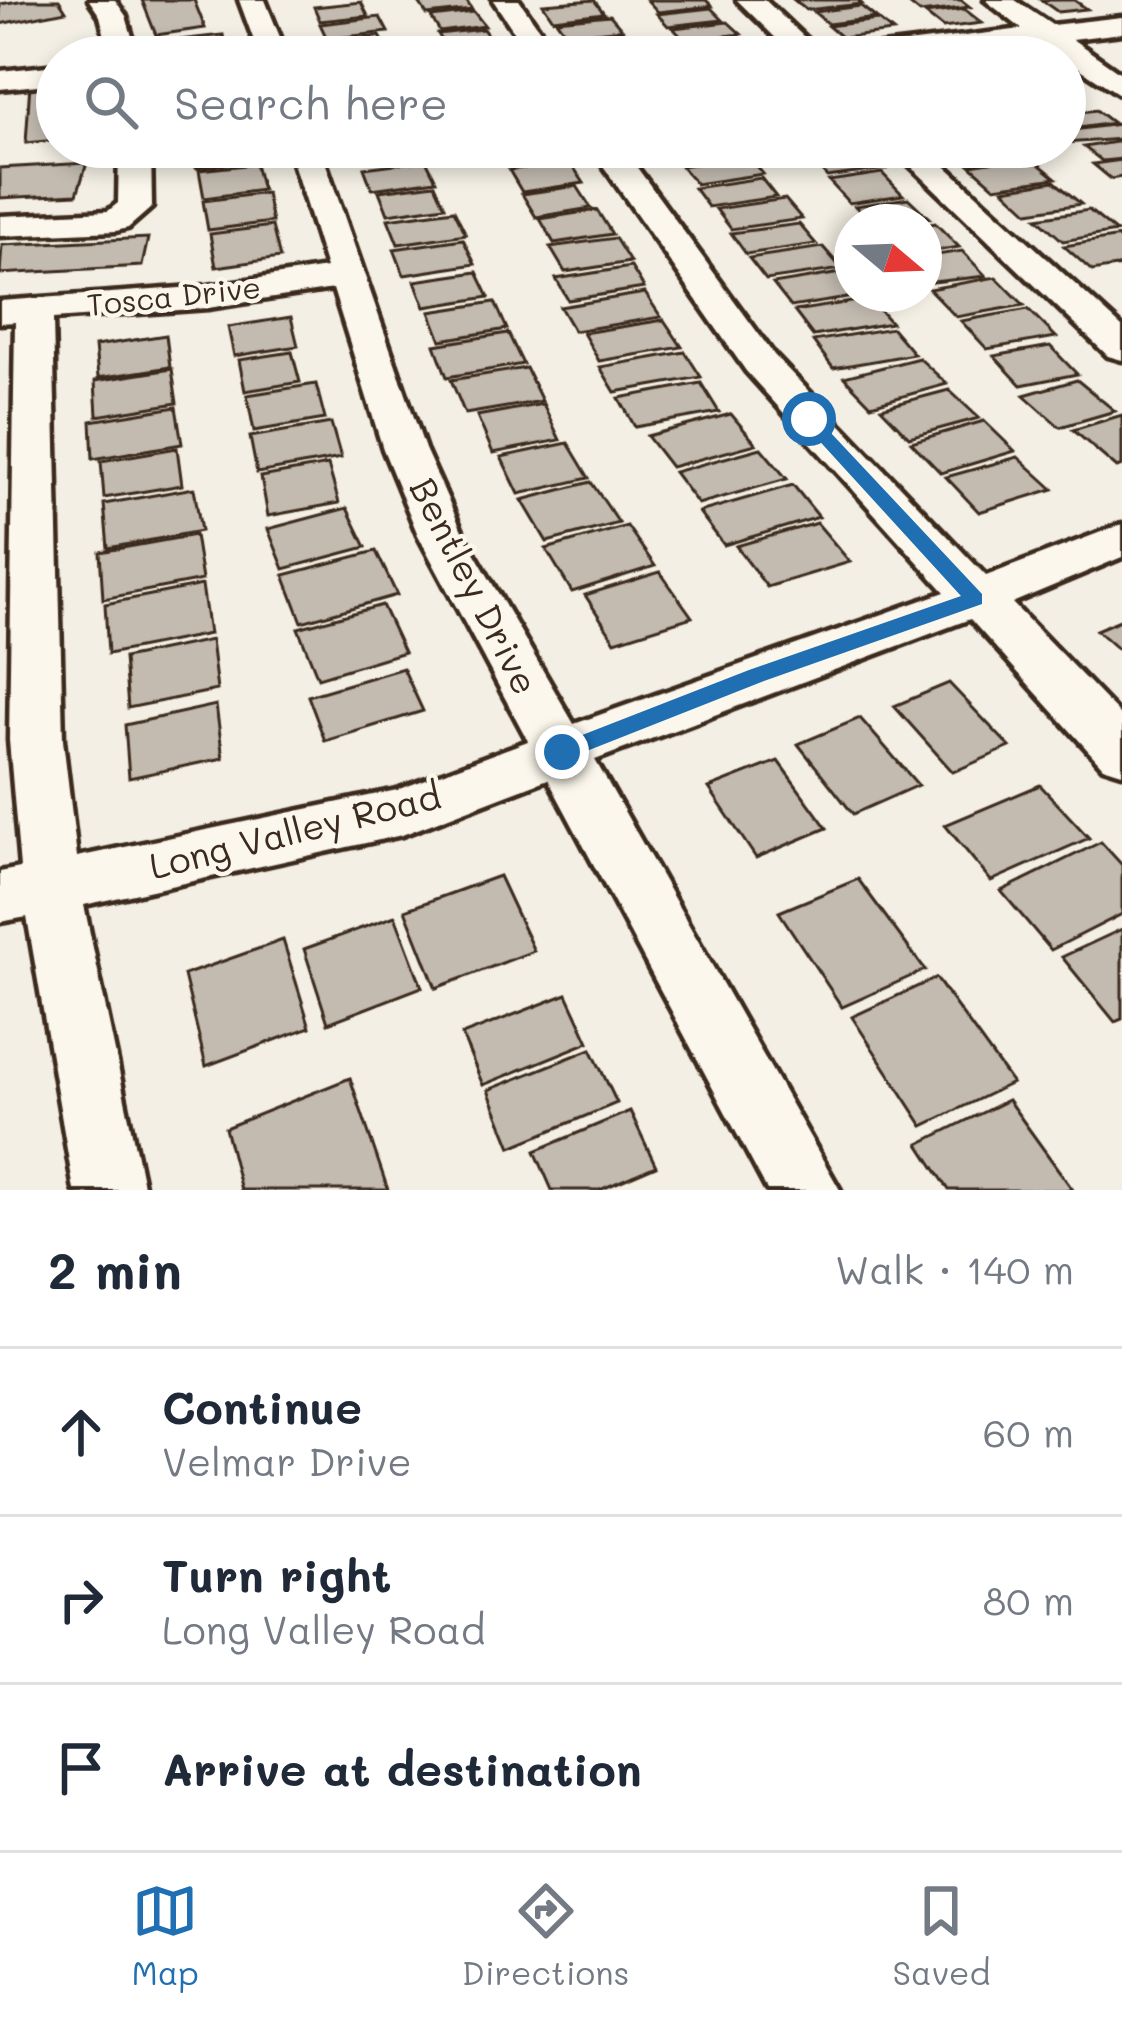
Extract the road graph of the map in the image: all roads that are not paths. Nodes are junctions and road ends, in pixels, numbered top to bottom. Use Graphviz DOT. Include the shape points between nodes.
graph roads {
  1 [pos="102,0"];
  2 [pos="252,0"];
  3 [pos="506,0"];
  4 [pos="749,0"];
  5 [pos="998,0"];
  6 [pos="1122,25"];
  7 [pos="1045,33"];
  8 [pos="118,36"];
  9 [pos="266,36"];
  10 [pos="530,36"];
  11 [pos="788,36"];
  12 [pos="1022,36"];
  13 [pos="1049,36"];
  14 [pos="1086,62"];
  15 [pos="36,76"];
  16 [pos="0,80"];
  17 [pos="1122,87"];
  18 [pos="135,168"];
  19 [pos="311,168"];
  20 [pos="621,168"];
  21 [pos="929,168"];
  22 [pos="0,226"];
  23 [pos="347,277"];
  24 [pos="17,312"];
  25 [pos="1122,348"];
  26 [pos="1122,539"];
  27 [pos="975,599"];
  28 [pos="562,752"];
  29 [pos="1122,752"];
  30 [pos="25,892"];
  31 [pos="110,1190"];
  32 [pos="805,1190"];
  1 -- 8 [label="street"];
  2 -- 9 [label="street"];
  3 -- 10 [label="street"];
  4 -- 11 [label="street"];
  5 -- 7 [label="street"];
  6 -- 7 [label="street"];
  7 -- 12 [label="street"];
  7 -- 13 [label="street"];
  14 -- 17 [label="street"];
  15 -- 16 [label="street"];
  18 -- 22 [label="street" via="135,207 116,220"];
  19 -- 23 [label="street, Bentley Drive"];
  20 -- 27 [label="street" via="760,364"];
  21 -- 25 [label="street"];
  23 -- 24 [label="street, Tosca Drive"];
  23 -- 28 [label="street, Bentley Drive" via="441,535"];
  24 -- 30 [label="street" via="36,740"];
  26 -- 27 [label="street, Long Valley Road"];
  27 -- 28 [label="street, Long Valley Road"];
  27 -- 29 [label="street"];
  28 -- 30 [label="street, Long Valley Road" via="402,812"];
  28 -- 32 [label="street, Bentley Drive"];
  30 -- 31 [label="street"];
}
